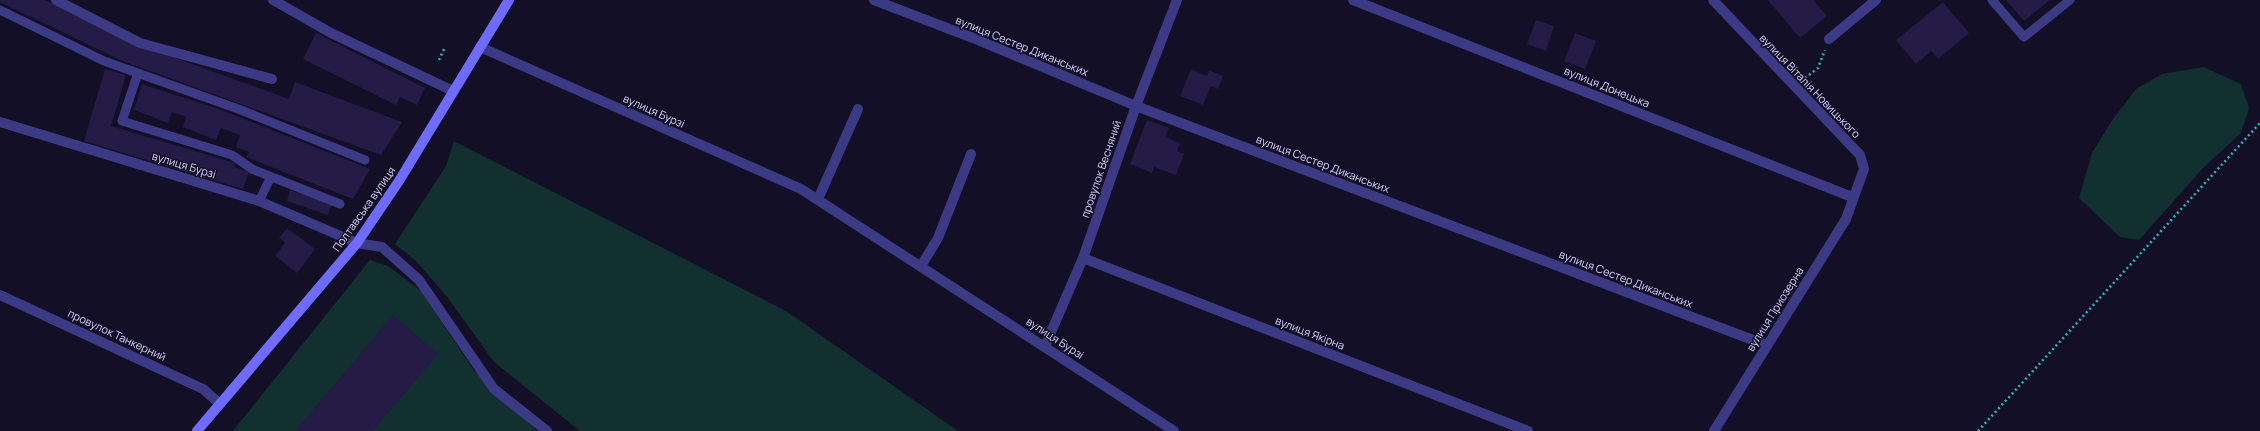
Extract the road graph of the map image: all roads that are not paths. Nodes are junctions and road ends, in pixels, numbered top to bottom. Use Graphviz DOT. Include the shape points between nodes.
graph roads {
  1 [pos="56,0"];
  2 [pos="273,0"];
  3 [pos="509,0"];
  4 [pos="874,0"];
  5 [pos="1177,0"];
  6 [pos="1353,0"];
  7 [pos="1713,0"];
  8 [pos="1876,0"];
  9 [pos="1992,0"];
  10 [pos="2070,0"];
  11 [pos="0,10"];
  12 [pos="1829,39"];
  13 [pos="480,47"];
  14 [pos="138,73"];
  15 [pos="272,79"];
  16 [pos="453,91"];
  17 [pos="1136,106"];
  18 [pos="858,108"];
  19 [pos="0,122"];
  20 [pos="971,154"];
  21 [pos="365,160"];
  22 [pos="271,177"];
  23 [pos="1852,197"];
  24 [pos="818,199"];
  25 [pos="260,201"];
  26 [pos="340,204"];
  27 [pos="357,243"];
  28 [pos="1083,258"];
  29 [pos="921,266"];
  30 [pos="0,295"];
  31 [pos="1766,345"];
  32 [pos="1045,346"];
  33 [pos="220,404"];
  34 [pos="197,431"];
  35 [pos="547,431"];
  36 [pos="1174,431"];
  37 [pos="1528,431"];
  38 [pos="1714,431"];
  1 -- 15 [label="street" via="140,43"];
  2 -- 16 [label="street" via="331,33"];
  3 -- 13 [label="main road, Полтавська вулиця"];
  4 -- 17 [label="street, вулиця Сестер Диканських"];
  5 -- 17 [label="street, провулок Весняний"];
  6 -- 23 [label="street, вулиця Донецька"];
  7 -- 23 [label="street, вулиця Віталія Новицького" via="1860,155 1864,169"];
  8 -- 12 [label="street"];
  9 -- 10 [label="lane" via="2024,37"];
  11 -- 14 [label="lane" via="104,61"];
  13 -- 16 [label="main road, Полтавська вулиця"];
  13 -- 24 [label="street, вулиця Бурзі" via="801,189"];
  14 -- 21 [label="lane" via="241,110"];
  14 -- 22 [label="lane" via="122,121 232,155 252,169"];
  16 -- 27 [label="main road, Полтавська вулиця"];
  17 -- 28 [label="street, провулок Весняний"];
  17 -- 31 [label="street, вулиця Сестер Диканських"];
  18 -- 24 [label="street"];
  19 -- 25 [label="street, вулиця Бурзі"];
  20 -- 29 [label="street" via="938,238"];
  22 -- 25 [label="lane"];
  22 -- 26 [label="lane"];
  23 -- 31 [label="street, вулиця Приозерна" via="1846,218"];
  24 -- 29 [label="street, вулиця Бурзі"];
  25 -- 27 [label="street, вулиця Бурзі"];
  27 -- 33 [label="main road, Полтавська вулиця"];
  27 -- 35 [label="street, вулиця Бурзі" via="382,247 419,280 494,389"];
  28 -- 32 [label="street, провулок Весняний"];
  28 -- 37 [label="street, вулиця Якірна"];
  29 -- 32 [label="street, вулиця Бурзі"];
  30 -- 33 [label="street, провулок Танкерний" via="203,389"];
  31 -- 38 [label="street, вулиця Приозерна"];
  32 -- 36 [label="street, вулиця Бурзі"];
  33 -- 34 [label="main road, Полтавська вулиця"];
}
